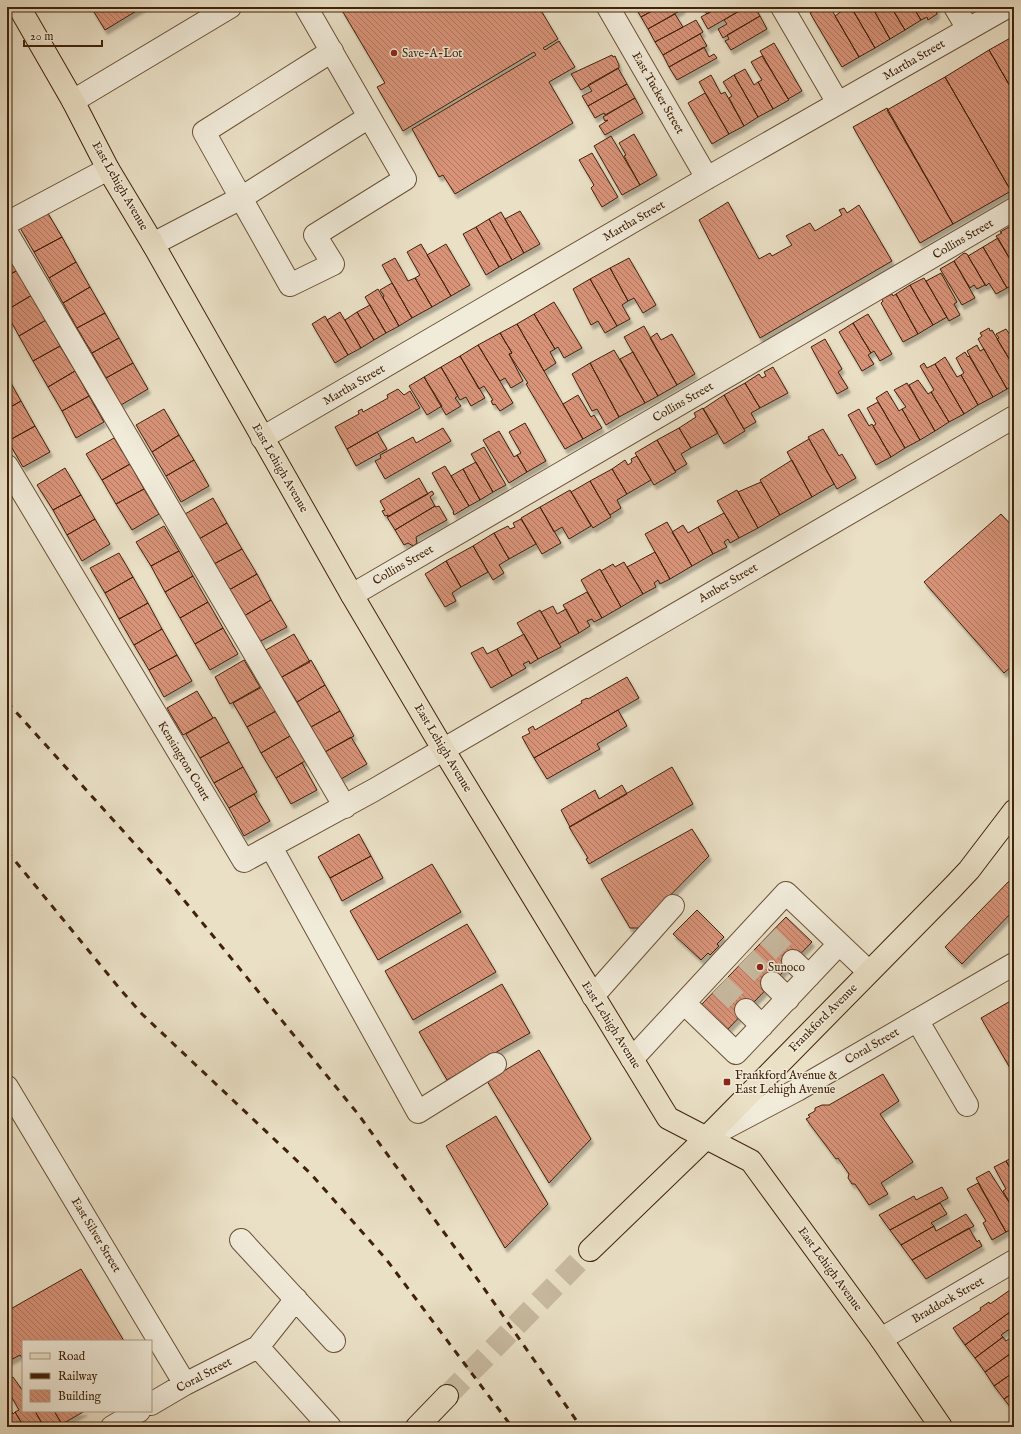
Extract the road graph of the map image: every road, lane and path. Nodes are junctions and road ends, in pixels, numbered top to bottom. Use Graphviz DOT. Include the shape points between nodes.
graph roads {
  1 [pos="19,7"];
  2 [pos="230,7"];
  3 [pos="306,7"];
  4 [pos="608,7"];
  5 [pos="782,7"];
  6 [pos="955,7"];
  7 [pos="1007,7"];
  8 [pos="968,29"];
  9 [pos="332,51"];
  10 [pos="73,101"];
  11 [pos="838,104"];
  12 [pos="370,117"];
  13 [pos="108,169"];
  14 [pos="707,178"];
  15 [pos="241,198"];
  16 [pos="1014,209"];
  17 [pos="7,223"];
  18 [pos="7,233"];
  19 [pos="153,244"];
  20 [pos="1014,417"];
  21 [pos="262,438"];
  22 [pos="7,466"];
  23 [pos="352,594"];
  24 [pos="443,749"];
  25 [pos="345,806"];
  26 [pos="1014,811"];
  27 [pos="270,847"];
  28 [pos="673,906"];
  29 [pos="839,944"];
  30 [pos="793,961"];
  31 [pos="1014,964"];
  32 [pos="869,972"];
  33 [pos="809,976"];
  34 [pos="772,984"];
  35 [pos="593,996"];
  36 [pos="788,999"];
  37 [pos="684,1003"];
  38 [pos="746,1010"];
  39 [pos="917,1020"];
  40 [pos="762,1026"];
  41 [pos="632,1059"];
  42 [pos="496,1064"];
  43 [pos="7,1087"];
  44 [pos="968,1105"];
  45 [pos="707,1137"];
  46 [pos="241,1240"];
  47 [pos="590,1250"];
  48 [pos="1014,1261"];
  49 [pos="296,1299"];
  50 [pos="881,1339"];
  51 [pos="334,1341"];
  52 [pos="258,1347"];
  53 [pos="185,1384"];
  54 [pos="447,1396"];
  55 [pos="152,1403"];
  56 [pos="137,1412"];
  57 [pos="112,1427"];
  58 [pos="330,1427"];
  59 [pos="417,1427"];
  60 [pos="941,1427"];
  1 -- 10 [label="main road, East Lehigh Avenue"];
  2 -- 10 [label="street"];
  3 -- 9 [label="street"];
  4 -- 14 [label="street, East Tucker Street"];
  5 -- 11 [label="street"];
  6 -- 8 [label="street"];
  7 -- 8 [label="street, Martha Street"];
  8 -- 11 [label="street, Martha Street"];
  9 -- 12 [label="street"];
  9 -- 15 [label="street" via="204,132"];
  10 -- 13 [label="main road, East Lehigh Avenue"];
  11 -- 14 [label="street, Martha Street"];
  12 -- 15 [label="street"];
  12 -- 15 [label="street" via="405,179 315,234 333,264 290,285"];
  13 -- 17 [label="street"];
  13 -- 19 [label="main road, East Lehigh Avenue"];
  14 -- 21 [label="street, Martha Street"];
  15 -- 19 [label="street"];
  16 -- 23 [label="street, Collins Street"];
  18 -- 25 [label="street"];
  19 -- 21 [label="main road, East Lehigh Avenue"];
  20 -- 24 [label="street, Amber Street"];
  21 -- 23 [label="main road, East Lehigh Avenue"];
  22 -- 27 [label="street, Kensington Court" via="244,861"];
  23 -- 24 [label="main road, East Lehigh Avenue"];
  24 -- 25 [label="street, Kensington Court"];
  24 -- 35 [label="main road, East Lehigh Avenue"];
  25 -- 27 [label="street, Kensington Court"];
  26 -- 32 [label="main road, Frankford Avenue" via="968,870"];
  27 -- 42 [label="street" via="418,1112"];
  28 -- 35 [label="street"];
  29 -- 32 [label="street"];
  29 -- 33 [label="street"];
  29 -- 37 [label="street" via="786,894 763,930 714,981"];
  30 -- 33 [label="street"];
  31 -- 39 [label="street, Coral Street"];
  32 -- 45 [label="main road, Frankford Avenue"];
  33 -- 36 [label="street"];
  34 -- 36 [label="street"];
  35 -- 41 [label="main road, East Lehigh Avenue"];
  36 -- 40 [label="street"];
  37 -- 40 [label="street" via="736,1053"];
  37 -- 41 [label="street"];
  38 -- 40 [label="street"];
  39 -- 44 [label="street"];
  39 -- 45 [label="street, Coral Street" via="797,1090"];
  41 -- 45 [label="main road, East Lehigh Avenue" via="668,1118"];
  43 -- 53 [label="street, East Silver Street"];
  45 -- 47 [label="main road, Frankford Avenue"];
  45 -- 50 [label="main road, East Lehigh Avenue" via="751,1160"];
  46 -- 49 [label="street"];
  48 -- 50 [label="street, Braddock Street"];
  49 -- 51 [label="street"];
  49 -- 52 [label="street"];
  50 -- 60 [label="main road, East Lehigh Avenue"];
  52 -- 53 [label="street, Coral Street"];
  52 -- 58 [label="street"];
  53 -- 55 [label="street, Coral Street"];
  54 -- 59 [label="main road"];
  56 -- 57 [label="street"];
}
